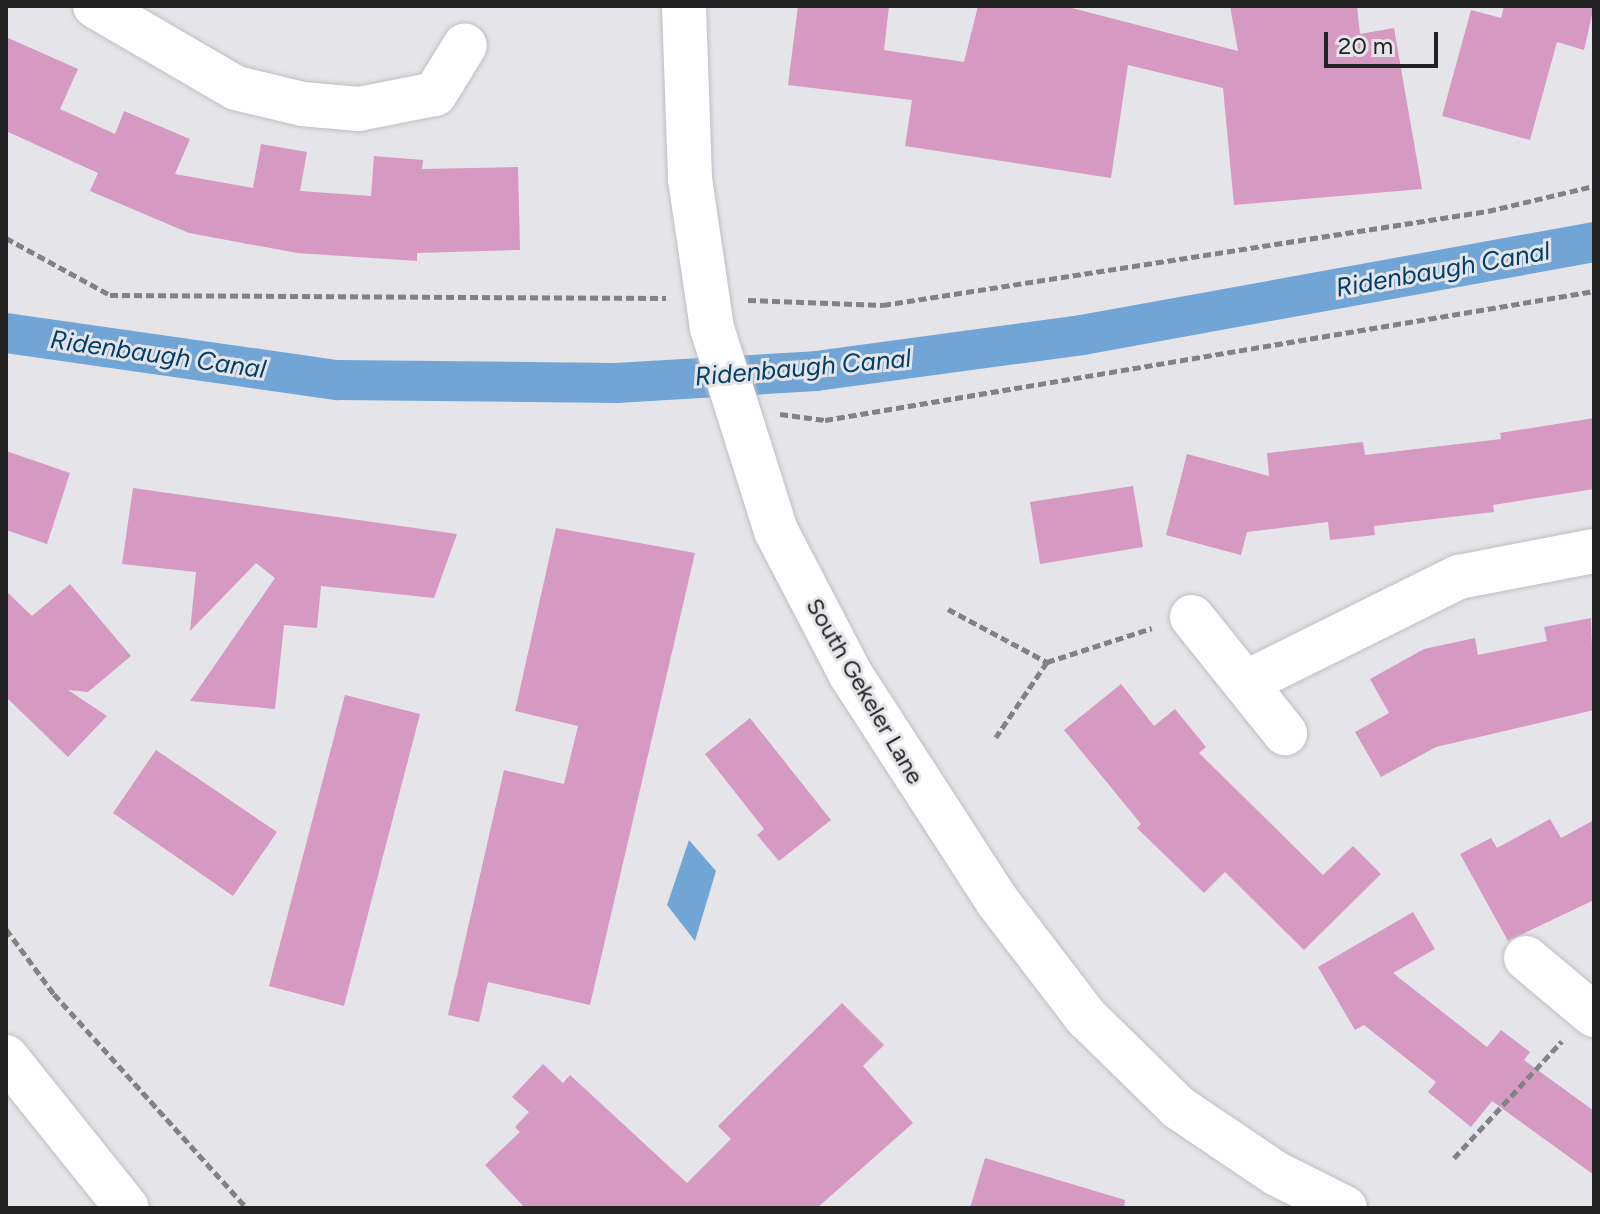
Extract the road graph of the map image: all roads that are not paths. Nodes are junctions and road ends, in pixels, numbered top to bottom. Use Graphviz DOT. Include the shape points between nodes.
graph roads {
  1 [pos="95,6"];
  2 [pos="684,6"];
  3 [pos="465,45"];
  4 [pos="1594,551"];
  5 [pos="1178,621"];
  6 [pos="1245,683"];
  7 [pos="1285,733"];
  8 [pos="1526,958"];
  9 [pos="1587,1018"];
  10 [pos="6,1057"];
  11 [pos="127,1208"];
  12 [pos="1345,1208"];
  1 -- 3 [label="street" via="236,88 302,104 359,109 435,94"];
  2 -- 12 [label="street, South Gekeler Lane" via="690,179 710,313 734,407 776,531 851,675 980,876 1068,994 1179,1108 1277,1174"];
  4 -- 6 [label="street" via="1459,577"];
  5 -- 6 [label="street"];
  6 -- 7 [label="street"];
  8 -- 9 [label="street"];
  10 -- 11 [label="street"];
}
